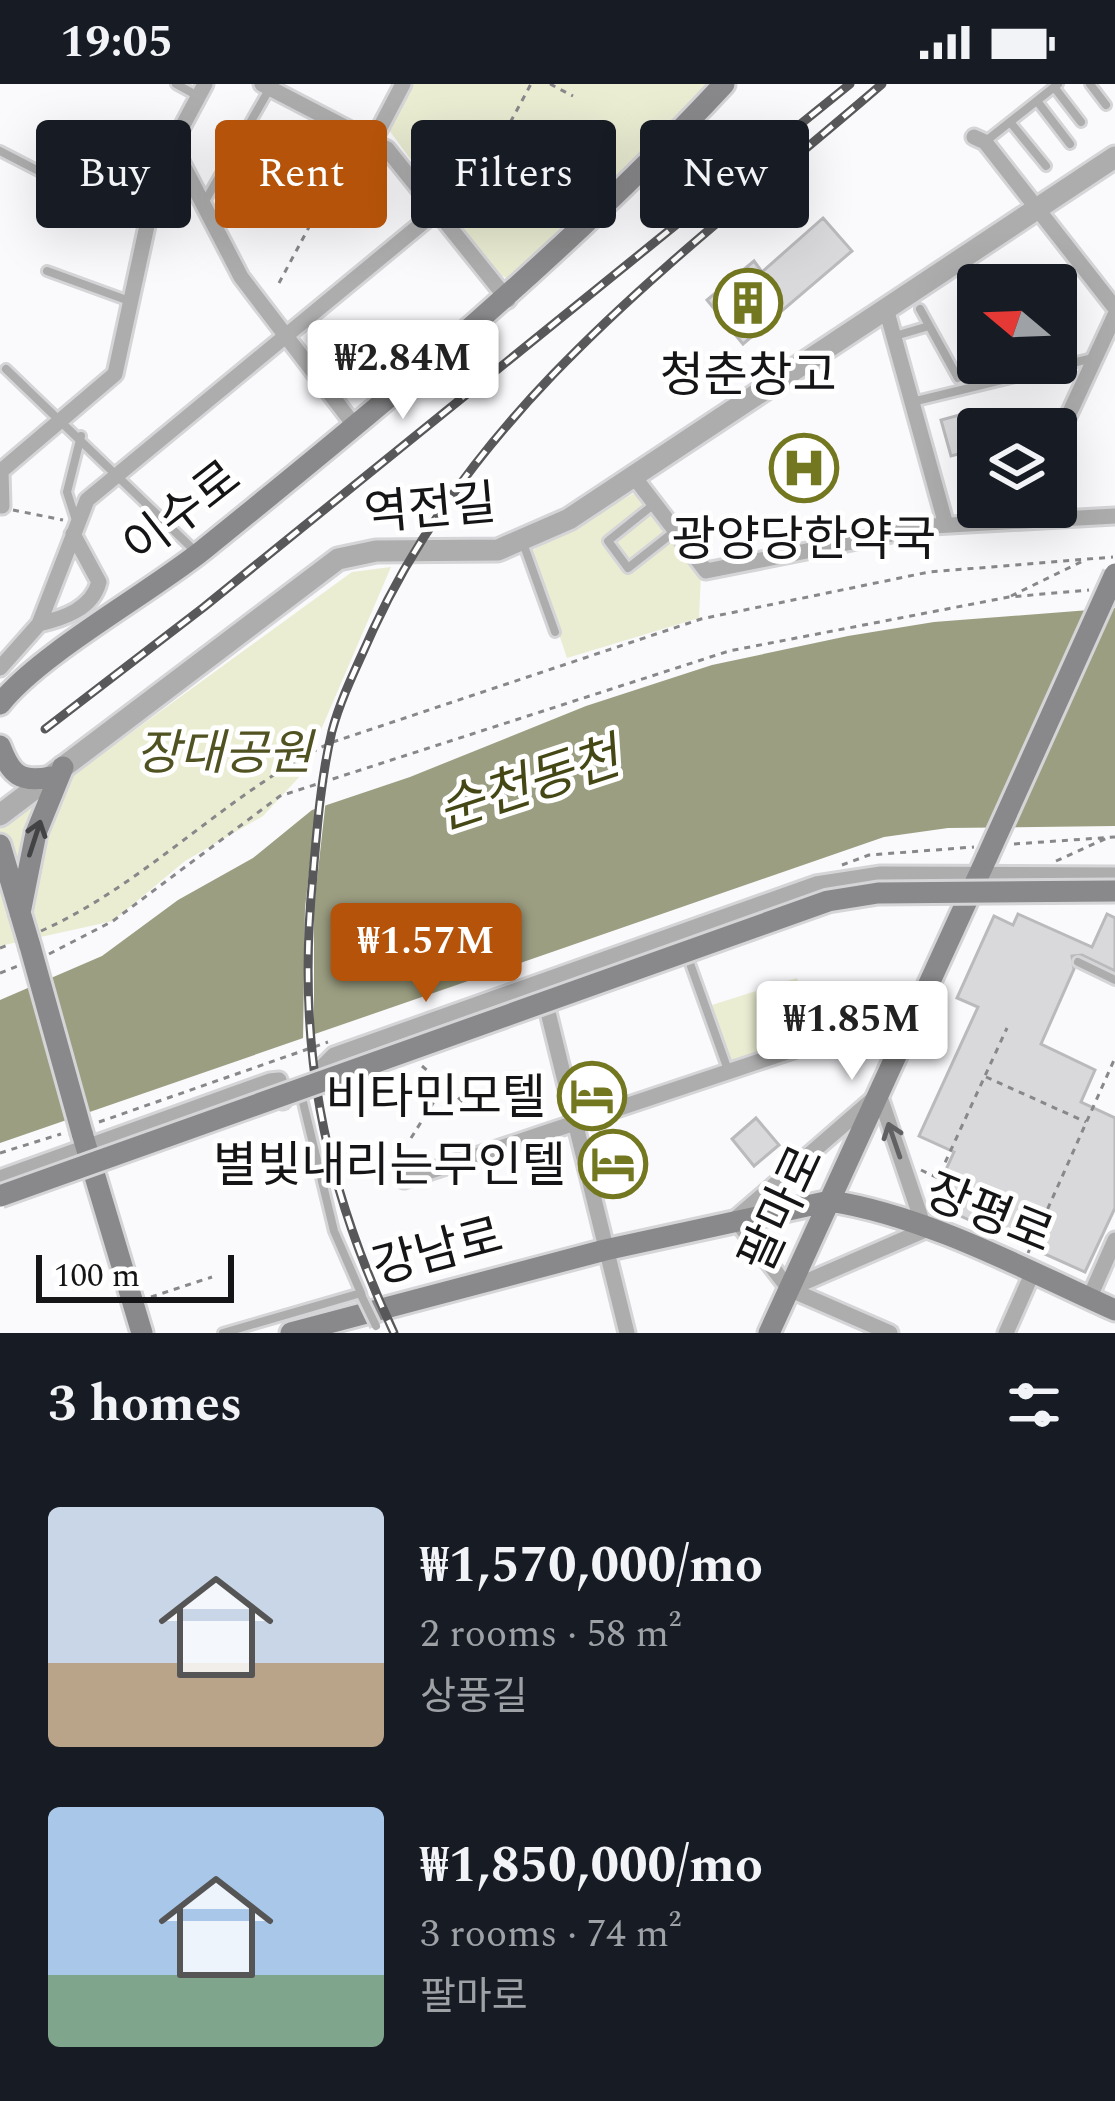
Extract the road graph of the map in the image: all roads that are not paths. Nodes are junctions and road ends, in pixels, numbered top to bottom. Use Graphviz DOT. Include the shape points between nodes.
graph roads {
  1 [pos="176,84"];
  2 [pos="404,84"];
  3 [pos="724,84"];
  4 [pos="1090,84"];
  5 [pos="266,86"];
  6 [pos="1056,86"];
  7 [pos="201,90"];
  8 [pos="1037,101"];
  9 [pos="1106,105"];
  10 [pos="185,120"];
  11 [pos="331,120"];
  12 [pos="379,120"];
  13 [pos="1010,122"];
  14 [pos="1081,122"];
  15 [pos="980,139"];
  16 [pos="1070,144"];
  17 [pos="0,151"];
  18 [pos="387,152"];
  19 [pos="1115,157"];
  20 [pos="1046,166"];
  21 [pos="36,170"];
  22 [pos="411,177"];
  23 [pos="191,181"];
  24 [pos="203,204"];
  25 [pos="1041,209"];
  26 [pos="147,228"];
  27 [pos="417,228"];
  28 [pos="451,228"];
  29 [pos="47,271"];
  30 [pos="508,300"];
  31 [pos="134,302"];
  32 [pos="920,309"];
  33 [pos="1115,311"];
  34 [pos="887,312"];
  35 [pos="929,326"];
  36 [pos="894,337"];
  37 [pos="286,338"];
  38 [pos="1095,358"];
  39 [pos="6,369"];
  40 [pos="957,376"];
  41 [pos="912,402"];
  42 [pos="1072,408"];
  43 [pos="64,420"];
  44 [pos="354,425"];
  45 [pos="81,436"];
  46 [pos="117,473"];
  47 [pos="634,478"];
  48 [pos="654,504"];
  49 [pos="2,506"];
  50 [pos="1077,515"];
  51 [pos="1115,516"];
  52 [pos="957,523"];
  53 [pos="946,525"];
  54 [pos="75,528"];
  55 [pos="675,531"];
  56 [pos="522,542"];
  57 [pos="198,554"];
  58 [pos="1107,582"];
  59 [pos="39,624"];
  60 [pos="554,632"];
  61 [pos="0,668"];
  62 [pos="17,686"];
  63 [pos="0,704"];
  64 [pos="0,720"];
  65 [pos="0,746"];
  66 [pos="57,772"];
  67 [pos="0,815"];
  68 [pos="0,845"];
  69 [pos="983,865"];
  70 [pos="1115,883"];
  71 [pos="967,901"];
  72 [pos="1115,901"];
  73 [pos="20,914"];
  74 [pos="684,929"];
  75 [pos="688,958"];
  76 [pos="1078,962"];
  77 [pos="1115,980"];
  78 [pos="541,981"];
  79 [pos="547,1008"];
  80 [pos="912,1020"];
  81 [pos="729,1072"];
  82 [pos="879,1094"];
  83 [pos="302,1098"];
  84 [pos="573,1124"];
  85 [pos="84,1140"];
  86 [pos="93,1172"];
  87 [pos="0,1178"];
  88 [pos="404,1180"];
  89 [pos="0,1192"];
  90 [pos="830,1201"];
  91 [pos="0,1206"];
  92 [pos="735,1219"];
  93 [pos="925,1230"];
  94 [pos="1115,1240"];
  95 [pos="605,1250"];
  96 [pos="1027,1271"];
  97 [pos="789,1289"];
  98 [pos="362,1296"];
  99 [pos="1089,1299"];
  100 [pos="1115,1310"];
  101 [pos="378,1329"];
  102 [pos="142,1333"];
  103 [pos="223,1333"];
  104 [pos="291,1333"];
  105 [pos="627,1333"];
  106 [pos="769,1333"];
  107 [pos="890,1333"];
  108 [pos="1006,1333"];
  1 -- 7 [label="lane"];
  2 -- 12 [label="street"];
  3 -- 30 [label="main road, 이수로"];
  4 -- 9 [label="lane"];
  5 -- 11 [label="street"];
  5 -- 24 [label="lane"];
  6 -- 8 [label="lane"];
  6 -- 14 [label="lane"];
  7 -- 10 [label="street"];
  8 -- 13 [label="lane"];
  8 -- 16 [label="lane"];
  13 -- 15 [label="lane"];
  13 -- 20 [label="lane"];
  15 -- 25 [label="street"];
  17 -- 21 [label="lane"];
  18 -- 22 [label="street"];
  19 -- 25 [label="street, 역전길"];
  23 -- 24 [label="street"];
  24 -- 37 [label="street" via="241,277"];
  25 -- 33 [label="street"];
  25 -- 34 [label="street, 역전길"];
  26 -- 31 [label="street"];
  27 -- 37 [label="street"];
  28 -- 30 [label="street"];
  29 -- 31 [label="lane"];
  30 -- 44 [label="main road, 이수로"];
  31 -- 43 [label="street" via="115,374"];
  32 -- 35 [label="lane"];
  33 -- 38 [label="street"];
  34 -- 36 [label="street"];
  34 -- 47 [label="street, 역전길"];
  35 -- 36 [label="lane"];
  35 -- 40 [label="lane"];
  36 -- 41 [label="street"];
  37 -- 44 [label="street"];
  37 -- 46 [label="street"];
  38 -- 41 [label="lane"];
  38 -- 42 [label="street"];
  39 -- 43 [label="lane"];
  41 -- 53 [label="street"];
  43 -- 45 [label="lane"];
  43 -- 49 [label="street" via="2,471"];
  44 -- 57 [label="main road, 이수로"];
  45 -- 46 [label="lane"];
  45 -- 54 [label="lane" via="67,492"];
  46 -- 54 [label="street" via="87,500"];
  46 -- 57 [label="lane"];
  47 -- 48 [label="street"];
  47 -- 56 [label="street, 역전길"];
  48 -- 55 [label="street"];
  48 -- 55 [label="lane" via="608,541 628,568"];
  50 -- 51 [label="street"];
  52 -- 53 [label="street"];
  53 -- 55 [label="street" via="706,571"];
  54 -- 59 [label="street"];
  54 -- 59 [label="street" via="100,582 96,594 73,613"];
  56 -- 60 [label="lane"];
  56 -- 66 [label="street, 역전길" via="479,552 376,551 338,559"];
  57 -- 62 [label="main road, 이수로"];
  58 -- 69 [label="main road, 팔마로, bridge"];
  59 -- 61 [label="street"];
  62 -- 63 [label="main road, 이수로"];
  62 -- 64 [label="main road"];
  65 -- 66 [label="main road" via="19,778"];
  66 -- 67 [label="street, 역전길"];
  73 -- 66 [label="main road, one-way"];
  68 -- 73 [label="main road"];
  69 -- 70 [label="street"];
  69 -- 71 [label="main road, 팔마로"];
  69 -- 74 [label="street" via="848,878"];
  70 -- 89 [label="main road, bridge" via="894,885 827,896"];
  71 -- 72 [label="street"];
  71 -- 75 [label="street" via="824,910"];
  71 -- 80 [label="main road, 팔마로"];
  73 -- 85 [label="main road, bridge"];
  74 -- 75 [label="lane"];
  74 -- 78 [label="street"];
  75 -- 79 [label="street"];
  75 -- 81 [label="lane"];
  76 -- 77 [label="lane"];
  78 -- 79 [label="street"];
  78 -- 79 [label="street" via="326,1060 324,1083 329,1088"];
  79 -- 84 [label="street"];
  80 -- 81 [label="street" via="874,1023"];
  80 -- 82 [label="main road, 팔마로"];
  81 -- 84 [label="street"];
  82 -- 90 [label="main road, 팔마로"];
  82 -- 92 [label="street"];
  93 -- 82 [label="street, one-way"];
  83 -- 98 [label="lane" via="334,1231"];
  84 -- 88 [label="street"];
  84 -- 95 [label="street"];
  85 -- 86 [label="main road"];
  85 -- 86 [label="street" via="279,1080 281,1105"];
  85 -- 87 [label="street"];
  86 -- 91 [label="street"];
  86 -- 102 [label="main road"];
  90 -- 92 [label="main road, 강남로"];
  90 -- 93 [label="main road, 장평로"];
  90 -- 97 [label="main road, 팔마로"];
  92 -- 95 [label="main road, 강남로"];
  92 -- 97 [label="street"];
  93 -- 96 [label="main road, 장평로"];
  93 -- 97 [label="street"];
  94 -- 99 [label="street"];
  95 -- 104 [label="main road, 강남로"];
  95 -- 105 [label="street"];
  96 -- 99 [label="main road, 장평로"];
  96 -- 108 [label="street"];
  97 -- 106 [label="main road, 팔마로"];
  97 -- 107 [label="street"];
  98 -- 101 [label="lane, bridge"];
  98 -- 103 [label="lane"];
  99 -- 100 [label="main road, 장평로"];
}
